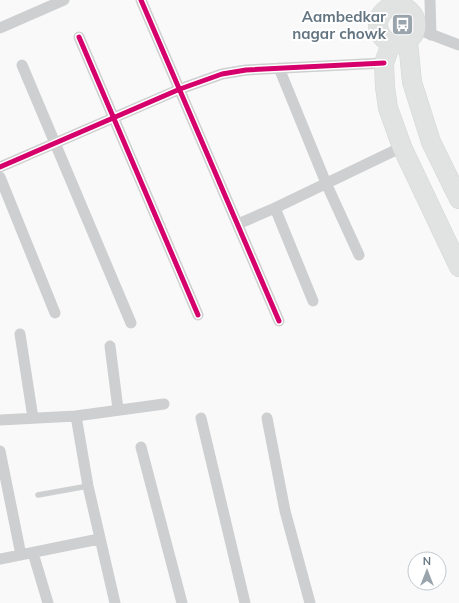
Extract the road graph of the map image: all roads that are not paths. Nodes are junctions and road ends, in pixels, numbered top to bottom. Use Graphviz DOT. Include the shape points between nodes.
graph roads {
  1 [pos="64,0"];
  2 [pos="141,0"];
  3 [pos="430,0"];
  4 [pos="48,3"];
  5 [pos="405,4"];
  6 [pos="380,7"];
  7 [pos="0,28"];
  8 [pos="79,37"];
  9 [pos="412,37"];
  10 [pos="459,45"];
  11 [pos="384,64"];
  12 [pos="22,65"];
  13 [pos="279,68"];
  14 [pos="180,89"];
  15 [pos="114,118"];
  16 [pos="55,144"];
  17 [pos="402,147"];
  18 [pos="0,167"];
  19 [pos="0,176"];
  20 [pos="326,183"];
  21 [pos="459,199"];
  22 [pos="275,208"];
  23 [pos="238,224"];
  24 [pos="359,255"];
  25 [pos="459,267"];
  26 [pos="313,301"];
  27 [pos="55,313"];
  28 [pos="198,315"];
  29 [pos="279,321"];
  30 [pos="131,323"];
  31 [pos="20,334"];
  32 [pos="110,346"];
  33 [pos="164,404"];
  34 [pos="118,410"];
  35 [pos="76,416"];
  36 [pos="33,418"];
  37 [pos="201,418"];
  38 [pos="267,418"];
  39 [pos="0,420"];
  40 [pos="142,447"];
  41 [pos="0,451"];
  42 [pos="88,486"];
  43 [pos="38,496"];
  44 [pos="99,539"];
  45 [pos="33,553"];
  46 [pos="21,555"];
  47 [pos="0,560"];
  48 [pos="48,603"];
  49 [pos="115,603"];
  50 [pos="182,603"];
  51 [pos="245,603"];
  52 [pos="310,603"];
  1 -- 4 [label="street"];
  2 -- 14 [label="street"];
  3 -- 9 [label="street"];
  4 -- 7 [label="street"];
  5 -- 6 [label="highway"];
  5 -- 9 [label="highway" via="415,16 417,23"];
  6 -- 9 [label="highway" via="378,26 382,37"];
  8 -- 15 [label="street"];
  9 -- 10 [label="street"];
  9 -- 11 [label="highway"];
  9 -- 21 [label="highway" via="412,82 431,142"];
  11 -- 13 [label="street"];
  11 -- 17 [label="highway" via="388,108"];
  12 -- 16 [label="street"];
  13 -- 14 [label="street" via="222,74"];
  13 -- 20 [label="street"];
  14 -- 15 [label="street"];
  14 -- 23 [label="street"];
  15 -- 16 [label="street"];
  15 -- 28 [label="street"];
  16 -- 18 [label="street"];
  16 -- 30 [label="street"];
  17 -- 20 [label="street"];
  17 -- 25 [label="highway"];
  19 -- 27 [label="street"];
  20 -- 22 [label="street"];
  20 -- 24 [label="street"];
  22 -- 23 [label="street"];
  22 -- 26 [label="street"];
  23 -- 29 [label="street"];
  31 -- 36 [label="street"];
  32 -- 34 [label="street"];
  33 -- 34 [label="street"];
  34 -- 35 [label="street"];
  35 -- 36 [label="street"];
  35 -- 42 [label="street"];
  36 -- 39 [label="street"];
  37 -- 51 [label="street"];
  38 -- 52 [label="street" via="285,510"];
  40 -- 50 [label="street"];
  41 -- 46 [label="street"];
  42 -- 43 [label="lane"];
  42 -- 44 [label="street"];
  44 -- 45 [label="street"];
  44 -- 49 [label="street"];
  45 -- 46 [label="street"];
  45 -- 48 [label="street"];
  46 -- 47 [label="street"];
}
